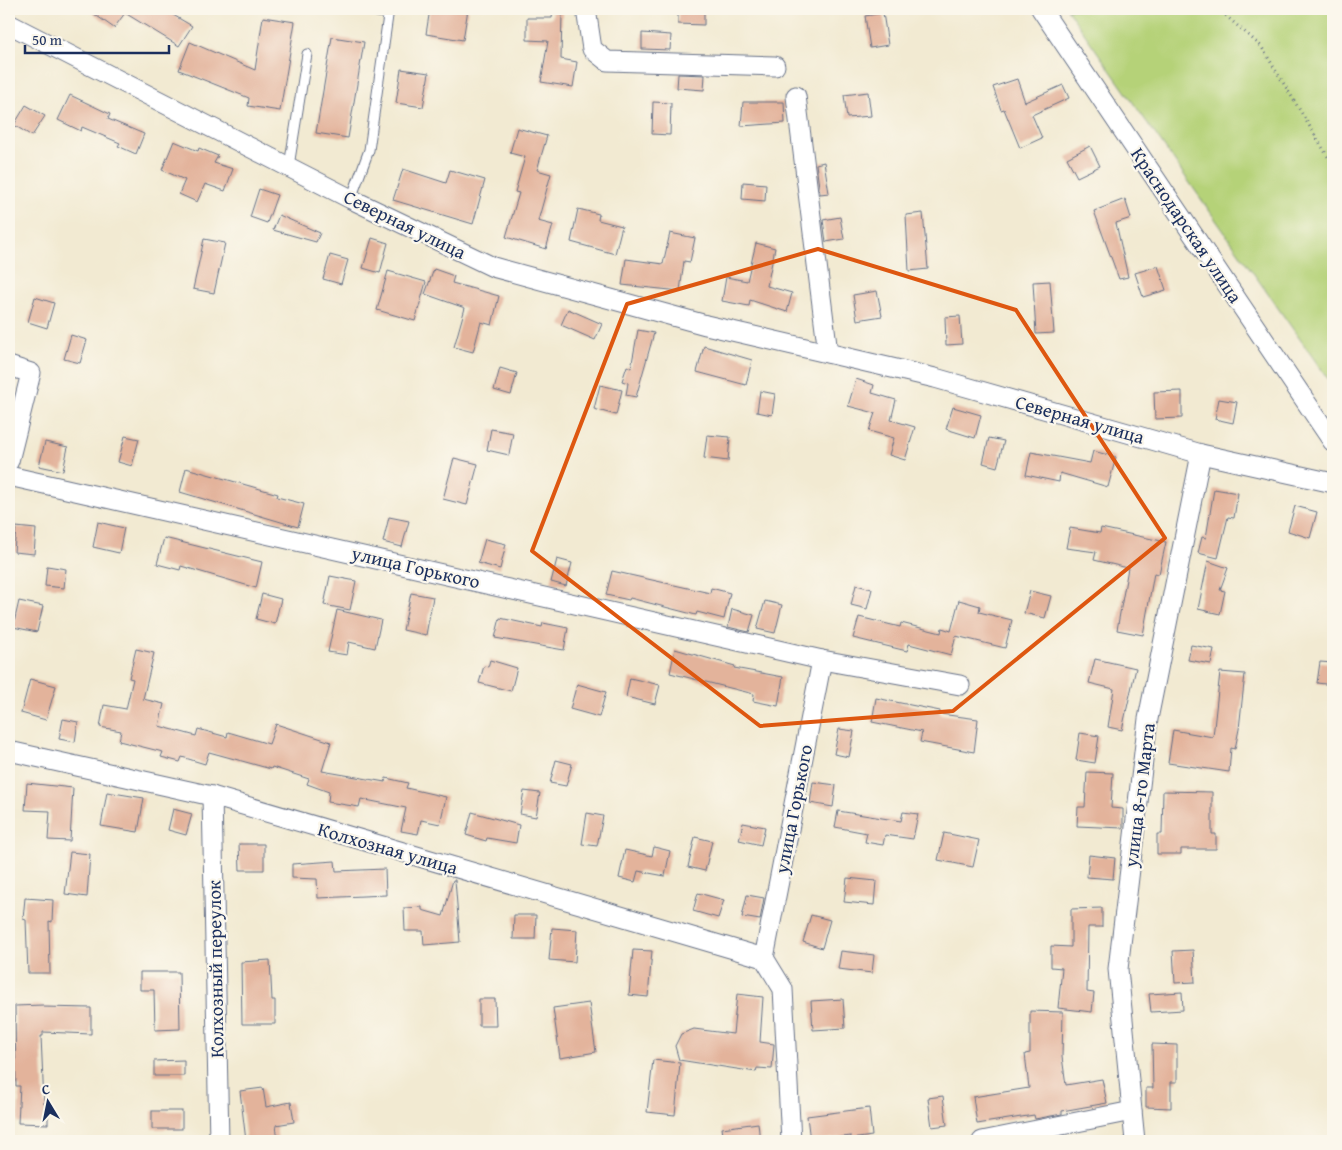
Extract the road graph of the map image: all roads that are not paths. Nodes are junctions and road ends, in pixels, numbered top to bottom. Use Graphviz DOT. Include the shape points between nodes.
graph roads {
  1 [pos="363,9"];
  2 [pos="586,9"];
  3 [pos="1041,9"];
  4 [pos="388,12"];
  5 [pos="9,24"];
  6 [pos="307,54"];
  7 [pos="775,66"];
  8 [pos="796,96"];
  9 [pos="289,166"];
  10 [pos="351,199"];
  11 [pos="828,353"];
  12 [pos="9,366"];
  13 [pos="1333,442"];
  14 [pos="1202,454"];
  15 [pos="9,461"];
  16 [pos="9,476"];
  17 [pos="1333,483"];
  18 [pos="822,660"];
  19 [pos="960,685"];
  20 [pos="9,751"];
  21 [pos="212,796"];
  22 [pos="764,958"];
  23 [pos="1132,1111"];
  24 [pos="220,1141"];
  25 [pos="791,1141"];
  26 [pos="982,1141"];
  27 [pos="1135,1141"];
  1 -- 4 [label="lane"];
  2 -- 7 [label="street" via="592,48 607,61"];
  3 -- 13 [label="street, Краснодарская улица"];
  4 -- 10 [label="lane" via="369,150"];
  5 -- 9 [label="street, Северная улица"];
  6 -- 9 [label="lane"];
  8 -- 11 [label="street"];
  9 -- 10 [label="street, Северная улица"];
  10 -- 11 [label="street, Северная улица" via="493,267 706,325"];
  11 -- 14 [label="street, Северная улица" via="934,378"];
  12 -- 15 [label="street" via="31,373"];
  14 -- 17 [label="street, Северная улица"];
  14 -- 23 [label="street, улица 8-го Марта" via="1148,719 1118,969"];
  16 -- 18 [label="street, улица Горького"];
  18 -- 19 [label="street, улица Горького"];
  18 -- 22 [label="street, улица Горького"];
  20 -- 21 [label="street, Колхозная улица"];
  21 -- 22 [label="street, Колхозная улица"];
  21 -- 24 [label="street, Колхозный переулок"];
  22 -- 25 [label="street" via="783,989"];
  23 -- 26 [label="street"];
  23 -- 27 [label="street, улица 8-го Марта"];
}
